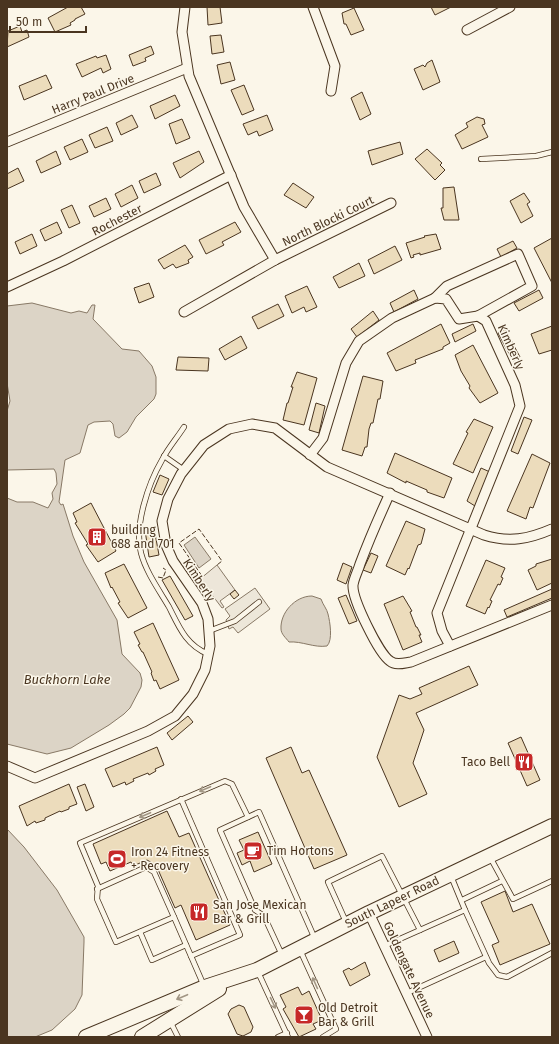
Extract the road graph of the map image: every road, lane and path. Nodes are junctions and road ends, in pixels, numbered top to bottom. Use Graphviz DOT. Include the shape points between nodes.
graph roads {
  1 [pos="185,7"];
  2 [pos="313,7"];
  3 [pos="510,7"];
  4 [pos="467,30"];
  5 [pos="187,68"];
  6 [pos="331,91"];
  7 [pos="7,142"];
  8 [pos="552,152"];
  9 [pos="481,159"];
  10 [pos="230,172"];
  11 [pos="391,203"];
  12 [pos="275,260"];
  13 [pos="7,287"];
  14 [pos="435,298"];
  15 [pos="184,312"];
  16 [pos="478,316"];
  17 [pos="184,427"];
  18 [pos="310,455"];
  19 [pos="164,456"];
  20 [pos="184,470"];
  21 [pos="390,493"];
  22 [pos="470,529"];
  23 [pos="552,529"];
  24 [pos="259,602"];
  25 [pos="552,604"];
  26 [pos="209,631"];
  27 [pos="450,646"];
  28 [pos="208,654"];
  29 [pos="7,766"];
  30 [pos="181,799"];
  31 [pos="248,817"];
  32 [pos="552,826"];
  33 [pos="489,855"];
  34 [pos="451,874"];
  35 [pos="502,881"];
  36 [pos="552,881"];
  37 [pos="97,889"];
  38 [pos="403,897"];
  39 [pos="462,900"];
  40 [pos="465,910"];
  41 [pos="369,913"];
  42 [pos="174,917"];
  43 [pos="348,924"];
  44 [pos="420,930"];
  45 [pos="140,932"];
  46 [pos="315,940"];
  47 [pos="186,945"];
  48 [pos="384,946"];
  49 [pos="300,948"];
  50 [pos="552,953"];
  51 [pos="191,956"];
  52 [pos="282,957"];
  53 [pos="486,957"];
  54 [pos="257,970"];
  55 [pos="232,980"];
  56 [pos="205,987"];
  57 [pos="406,993"];
  58 [pos="170,1020"];
  59 [pos="288,1035"];
  60 [pos="86,1037"];
  61 [pos="142,1037"];
  62 [pos="178,1037"];
  63 [pos="278,1037"];
  64 [pos="323,1037"];
  65 [pos="427,1037"];
  1 -- 5 [label="street" via="182,32"];
  2 -- 6 [label="street" via="335,66"];
  3 -- 4 [label="street"];
  5 -- 7 [label="street, Harry Paul Drive"];
  5 -- 10 [label="street"];
  8 -- 9 [label="lane" via="536,156"];
  10 -- 12 [label="street" via="244,207"];
  10 -- 13 [label="street, Rochester" via="63,261"];
  11 -- 12 [label="street, North Blocki Court"];
  12 -- 15 [label="street, North Blocki Court"];
  14 -- 16 [label="street" via="446,299 459,318"];
  14 -- 16 [label="street" via="447,286 518,254 532,286"];
  14 -- 18 [label="street" via="392,318 359,341 346,363 323,438"];
  16 -- 22 [label="street, Kimberly" via="490,327 515,385 520,406"];
  17 -- 19 [label="lane"];
  18 -- 20 [label="street, Kimberly" via="275,428 252,424 229,429 204,445"];
  18 -- 21 [label="street, Kimberly" via="342,474"];
  19 -- 20 [label="lane"];
  19 -- 28 [label="lane" via="153,480 140,521 141,554 181,630 196,649"];
  20 -- 26 [label="street, Kimberly" via="168,499 162,521 166,545 184,580 202,603"];
  21 -- 22 [label="street, Kimberly"];
  21 -- 27 [label="street" via="353,586 360,608 383,656 392,662 411,662"];
  22 -- 23 [label="street, Kimberly" via="496,539 510,540 528,538"];
  22 -- 27 [label="street" via="437,613"];
  24 -- 26 [label="lane" via="235,620"];
  25 -- 27 [label="street"];
  26 -- 28 [label="street, Kimberly"];
  28 -- 29 [label="street, Kimberly" via="205,670 193,694 176,716 35,778"];
  31 -- 30 [label="lane, one-way" via="230,782 225,781"];
  30 -- 37 [label="lane, one-way" via="80,843"];
  30 -- 51 [label="lane" via="240,935"];
  31 -- 46 [label="lane" via="259,812"];
  31 -- 52 [label="lane" via="220,830 255,910 264,916"];
  32 -- 33 [label="main road, South Lapeer Road"];
  33 -- 34 [label="main road, South Lapeer Road"];
  33 -- 35 [label="lane"];
  34 -- 38 [label="main road, South Lapeer Road"];
  34 -- 39 [label="lane"];
  35 -- 36 [label="lane" via="513,899"];
  35 -- 39 [label="lane"];
  37 -- 42 [label="lane" via="146,867 154,872"];
  37 -- 45 [label="lane" via="96,899 116,942"];
  38 -- 41 [label="main road, South Lapeer Road"];
  38 -- 43 [label="lane" via="382,856 328,882"];
  38 -- 44 [label="lane"];
  39 -- 40 [label="lane"];
  40 -- 44 [label="lane"];
  40 -- 53 [label="lane"];
  41 -- 43 [label="main road, South Lapeer Road"];
  41 -- 48 [label="street, Goldengate Avenue"];
  42 -- 45 [label="lane"];
  42 -- 47 [label="lane"];
  43 -- 46 [label="main road, South Lapeer Road"];
  44 -- 48 [label="lane"];
  45 -- 47 [label="lane" via="152,960"];
  46 -- 49 [label="main road, South Lapeer Road"];
  47 -- 51 [label="lane"];
  48 -- 57 [label="street, Goldengate Avenue"];
  49 -- 52 [label="main road, South Lapeer Road"];
  64 -- 49 [label="lane, one-way" via="336,1029"];
  50 -- 53 [label="lane" via="507,977 498,975"];
  51 -- 56 [label="lane"];
  52 -- 54 [label="main road, South Lapeer Road"];
  53 -- 57 [label="lane"];
  54 -- 55 [label="main road, South Lapeer Road"];
  54 -- 59 [label="lane, one-way"];
  55 -- 56 [label="main road, South Lapeer Road"];
  55 -- 58 [label="main road, South Lapeer Road"];
  56 -- 60 [label="main road, South Lapeer Road, one-way"];
  57 -- 65 [label="street, Goldengate Avenue"];
  58 -- 61 [label="main road, South Lapeer Road"];
  58 -- 62 [label="lane"];
  59 -- 63 [label="lane"];
}
